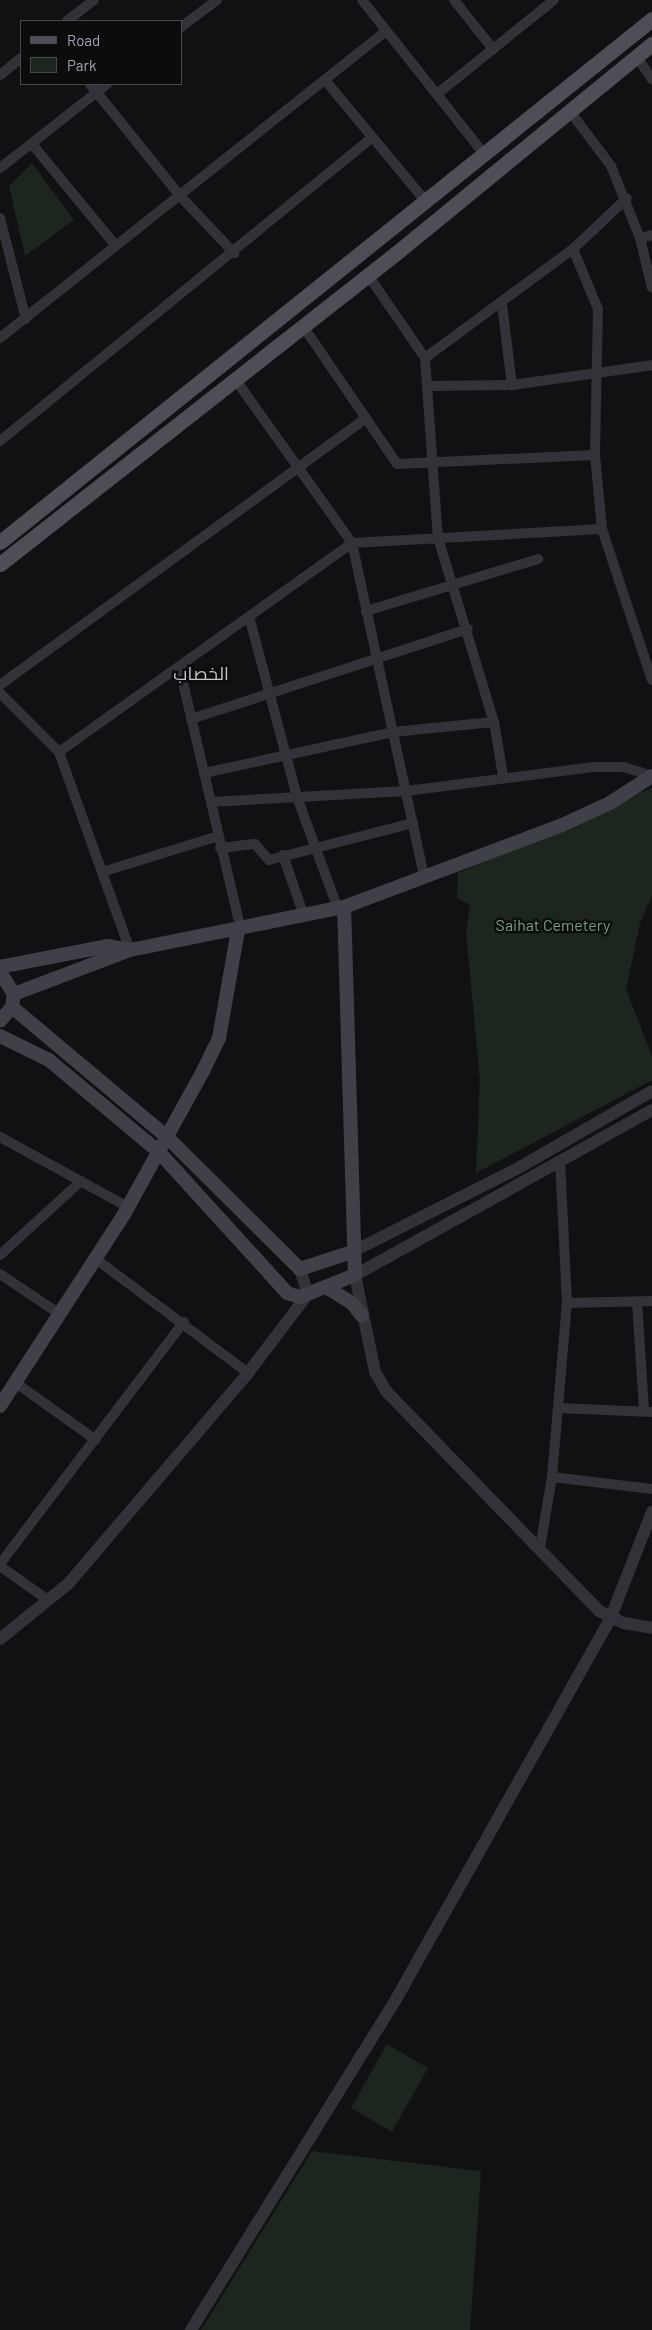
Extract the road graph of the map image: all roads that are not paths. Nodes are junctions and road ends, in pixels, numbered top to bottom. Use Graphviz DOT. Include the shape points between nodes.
graph roads {
  1 [pos="94,0"];
  2 [pos="217,0"];
  3 [pos="362,0"];
  4 [pos="454,0"];
  5 [pos="554,0"];
  6 [pos="652,19"];
  7 [pos="68,20"];
  8 [pos="182,26"];
  9 [pos="386,31"];
  10 [pos="652,44"];
  11 [pos="493,49"];
  12 [pos="637,57"];
  13 [pos="20,59"];
  14 [pos="0,75"];
  15 [pos="652,79"];
  16 [pos="325,80"];
  17 [pos="94,88"];
  18 [pos="437,94"];
  19 [pos="569,110"];
  20 [pos="372,138"];
  21 [pos="32,144"];
  22 [pos="485,155"];
  23 [pos="0,168"];
  24 [pos="180,196"];
  25 [pos="627,198"];
  26 [pos="427,203"];
  27 [pos="0,218"];
  28 [pos="652,235"];
  29 [pos="640,238"];
  30 [pos="116,246"];
  31 [pos="573,249"];
  32 [pos="234,254"];
  33 [pos="368,275"];
  34 [pos="652,288"];
  35 [pos="502,304"];
  36 [pos="26,319"];
  37 [pos="303,326"];
  38 [pos="0,338"];
  39 [pos="425,358"];
  40 [pos="652,365"];
  41 [pos="595,372"];
  42 [pos="236,379"];
  43 [pos="512,385"];
  44 [pos="430,386"];
  45 [pos="366,418"];
  46 [pos="0,441"];
  47 [pos="595,454"];
  48 [pos="436,460"];
  49 [pos="299,467"];
  50 [pos="602,529"];
  51 [pos="438,538"];
  52 [pos="0,540"];
  53 [pos="352,543"];
  54 [pos="538,559"];
  55 [pos="0,564"];
  56 [pos="453,584"];
  57 [pos="366,611"];
  58 [pos="250,620"];
  59 [pos="468,629"];
  60 [pos="378,659"];
  61 [pos="180,670"];
  62 [pos="652,680"];
  63 [pos="0,685"];
  64 [pos="0,693"];
  65 [pos="268,695"];
  66 [pos="191,719"];
  67 [pos="494,722"];
  68 [pos="393,732"];
  69 [pos="59,752"];
  70 [pos="285,756"];
  71 [pos="204,773"];
  72 [pos="503,776"];
  73 [pos="652,776"];
  74 [pos="406,791"];
  75 [pos="297,797"];
  76 [pos="211,802"];
  77 [pos="412,823"];
  78 [pos="218,836"];
  79 [pos="313,847"];
  80 [pos="220,848"];
  81 [pos="283,855"];
  82 [pos="102,872"];
  83 [pos="424,877"];
  84 [pos="341,908"];
  85 [pos="304,916"];
  86 [pos="239,930"];
  87 [pos="130,950"];
  88 [pos="0,968"];
  89 [pos="0,972"];
  90 [pos="13,1001"];
  91 [pos="0,1021"];
  92 [pos="0,1036"];
  93 [pos="652,1091"];
  94 [pos="652,1110"];
  95 [pos="166,1136"];
  96 [pos="0,1137"];
  97 [pos="158,1152"];
  98 [pos="560,1161"];
  99 [pos="82,1181"];
  100 [pos="128,1207"];
  101 [pos="352,1252"];
  102 [pos="0,1255"];
  103 [pos="96,1259"];
  104 [pos="300,1269"];
  105 [pos="0,1274"];
  106 [pos="355,1274"];
  107 [pos="326,1287"];
  108 [pos="308,1294"];
  109 [pos="652,1301"];
  110 [pos="637,1302"];
  111 [pos="567,1303"];
  112 [pos="61,1314"];
  113 [pos="362,1316"];
  114 [pos="184,1322"];
  115 [pos="248,1373"];
  116 [pos="16,1382"];
  117 [pos="652,1399"];
  118 [pos="0,1406"];
  119 [pos="558,1408"];
  120 [pos="648,1411"];
  121 [pos="96,1440"];
  122 [pos="552,1477"];
  123 [pos="652,1490"];
  124 [pos="652,1512"];
  125 [pos="540,1548"];
  126 [pos="0,1565"];
  127 [pos="48,1600"];
  128 [pos="611,1617"];
  129 [pos="652,1628"];
  130 [pos="0,1639"];
  131 [pos="191,2330"];
  1 -- 7 [label="street"];
  2 -- 8 [label="street"];
  3 -- 9 [label="street"];
  4 -- 11 [label="street"];
  5 -- 11 [label="street"];
  6 -- 22 [label="main road"];
  9 -- 16 [label="street"];
  9 -- 18 [label="street"];
  10 -- 12 [label="main road"];
  11 -- 18 [label="street"];
  12 -- 15 [label="street"];
  12 -- 19 [label="main road"];
  13 -- 14 [label="street"];
  16 -- 20 [label="street"];
  16 -- 24 [label="street"];
  17 -- 21 [label="street"];
  17 -- 24 [label="street"];
  18 -- 22 [label="street"];
  19 -- 25 [label="street" via="611,166"];
  19 -- 33 [label="main road"];
  20 -- 26 [label="street"];
  20 -- 32 [label="street"];
  21 -- 23 [label="street"];
  21 -- 30 [label="street"];
  22 -- 26 [label="main road"];
  24 -- 30 [label="street"];
  24 -- 32 [label="street"];
  25 -- 29 [label="street"];
  25 -- 31 [label="street"];
  26 -- 52 [label="main road"];
  27 -- 36 [label="street"];
  28 -- 29 [label="street"];
  29 -- 34 [label="street"];
  30 -- 36 [label="street"];
  31 -- 35 [label="street"];
  31 -- 41 [label="street" via="598,308"];
  32 -- 46 [label="street"];
  33 -- 37 [label="main road"];
  33 -- 39 [label="street"];
  35 -- 39 [label="street"];
  35 -- 43 [label="street"];
  36 -- 38 [label="street"];
  37 -- 42 [label="main road"];
  37 -- 45 [label="street"];
  39 -- 44 [label="street"];
  40 -- 41 [label="street"];
  41 -- 43 [label="street"];
  41 -- 47 [label="street"];
  42 -- 49 [label="street"];
  42 -- 55 [label="main road"];
  43 -- 44 [label="street"];
  44 -- 48 [label="street"];
  45 -- 48 [label="street" via="397,464"];
  45 -- 49 [label="street"];
  47 -- 48 [label="street"];
  47 -- 50 [label="street"];
  48 -- 51 [label="street"];
  49 -- 53 [label="street"];
  49 -- 63 [label="street"];
  50 -- 51 [label="street"];
  50 -- 62 [label="street"];
  51 -- 53 [label="street"];
  51 -- 56 [label="street"];
  53 -- 57 [label="street"];
  53 -- 58 [label="street"];
  54 -- 56 [label="street"];
  56 -- 57 [label="street"];
  56 -- 59 [label="street"];
  57 -- 60 [label="street"];
  58 -- 61 [label="street"];
  58 -- 65 [label="street"];
  59 -- 60 [label="street"];
  59 -- 67 [label="street"];
  60 -- 65 [label="street"];
  60 -- 68 [label="street"];
  61 -- 66 [label="street"];
  61 -- 69 [label="street"];
  64 -- 69 [label="street"];
  65 -- 66 [label="street"];
  65 -- 70 [label="street"];
  66 -- 71 [label="street"];
  67 -- 68 [label="street"];
  67 -- 72 [label="street"];
  68 -- 70 [label="street"];
  68 -- 74 [label="street"];
  69 -- 82 [label="street"];
  70 -- 71 [label="street"];
  70 -- 75 [label="street"];
  71 -- 76 [label="street"];
  72 -- 73 [label="street" via="593,767 624,767"];
  72 -- 74 [label="street"];
  73 -- 83 [label="main road" via="610,803 562,825"];
  74 -- 75 [label="street"];
  74 -- 77 [label="street"];
  75 -- 76 [label="street"];
  75 -- 79 [label="street"];
  76 -- 78 [label="street"];
  77 -- 79 [label="street"];
  77 -- 83 [label="street"];
  78 -- 80 [label="street"];
  78 -- 82 [label="street"];
  79 -- 81 [label="street"];
  79 -- 84 [label="street"];
  80 -- 81 [label="street" via="252,844 266,860"];
  80 -- 86 [label="street"];
  81 -- 85 [label="street"];
  82 -- 87 [label="street"];
  83 -- 84 [label="main road"];
  84 -- 85 [label="main road"];
  84 -- 101 [label="main road"];
  85 -- 86 [label="main road"];
  86 -- 87 [label="main road"];
  86 -- 95 [label="main road" via="218,1038"];
  87 -- 88 [label="main road" via="107,946"];
  87 -- 90 [label="main road"];
  89 -- 90 [label="main road"];
  90 -- 91 [label="main road"];
  90 -- 95 [label="main road"];
  92 -- 97 [label="main road" via="49,1060"];
  93 -- 101 [label="street" via="520,1167"];
  94 -- 98 [label="street"];
  95 -- 97 [label="main road"];
  95 -- 104 [label="main road"];
  96 -- 99 [label="street"];
  97 -- 100 [label="main road"];
  97 -- 108 [label="main road" via="287,1293 300,1297"];
  98 -- 106 [label="street"];
  98 -- 111 [label="street"];
  99 -- 100 [label="street"];
  99 -- 102 [label="street"];
  100 -- 103 [label="main road"];
  101 -- 104 [label="main road"];
  101 -- 106 [label="main road"];
  103 -- 112 [label="main road"];
  103 -- 114 [label="street"];
  104 -- 108 [label="street"];
  105 -- 112 [label="street"];
  106 -- 107 [label="main road"];
  106 -- 113 [label="street"];
  107 -- 108 [label="main road"];
  107 -- 113 [label="main road" via="352,1302"];
  108 -- 115 [label="street"];
  109 -- 110 [label="street"];
  110 -- 111 [label="street"];
  110 -- 120 [label="street"];
  111 -- 119 [label="street"];
  112 -- 116 [label="main road"];
  113 -- 125 [label="street" via="375,1372 386,1391"];
  114 -- 115 [label="street"];
  114 -- 121 [label="street"];
  115 -- 127 [label="street" via="68,1584"];
  116 -- 118 [label="main road"];
  116 -- 121 [label="street"];
  117 -- 120 [label="street"];
  119 -- 120 [label="street"];
  119 -- 122 [label="street"];
  121 -- 126 [label="street"];
  122 -- 123 [label="street"];
  122 -- 125 [label="street"];
  124 -- 128 [label="street"];
  125 -- 128 [label="street" via="599,1611"];
  126 -- 127 [label="street"];
  127 -- 130 [label="street"];
  128 -- 129 [label="street"];
  128 -- 131 [label="street" via="395,2002"];
}
